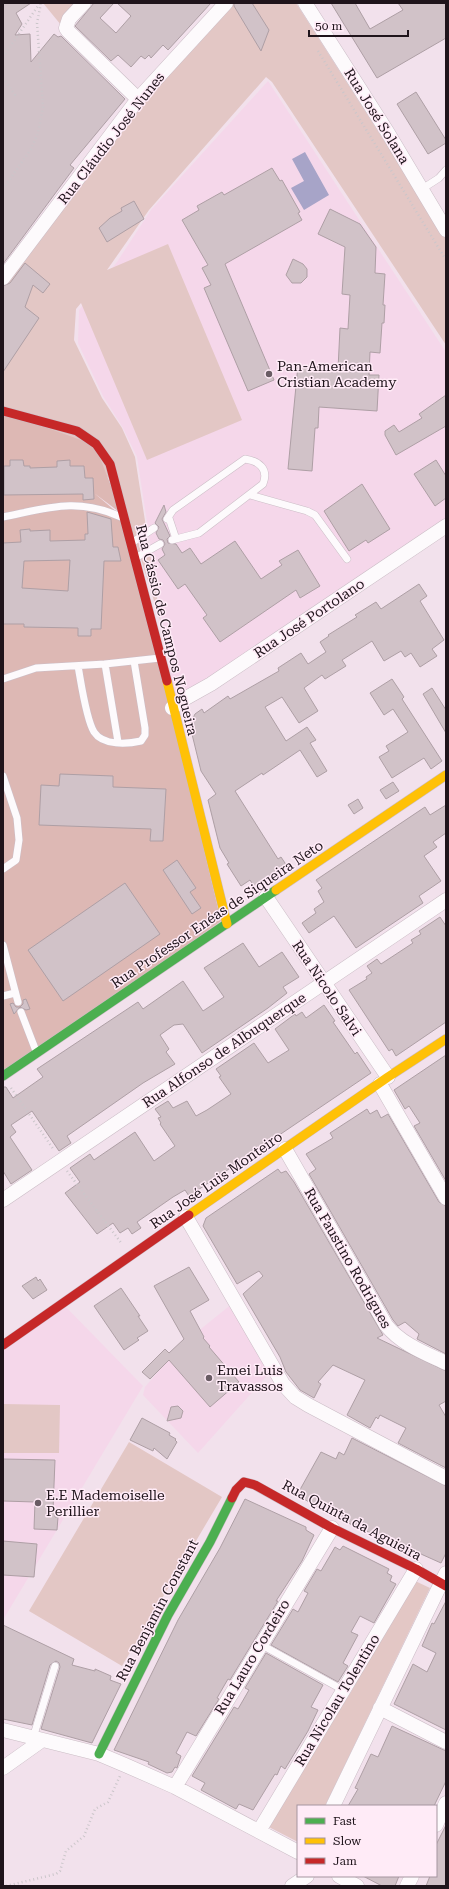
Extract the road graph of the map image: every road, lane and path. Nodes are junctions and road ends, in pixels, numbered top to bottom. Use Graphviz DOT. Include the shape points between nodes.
graph roads {
  1 [pos="40,3"];
  2 [pos="84,3"];
  3 [pos="226,3"];
  4 [pos="305,3"];
  5 [pos="314,45"];
  6 [pos="3,57"];
  7 [pos="3,78"];
  8 [pos="13,96"];
  9 [pos="138,99"];
  10 [pos="446,170"];
  11 [pos="3,189"];
  12 [pos="422,189"];
  13 [pos="446,230"];
  14 [pos="446,260"];
  15 [pos="3,278"];
  16 [pos="3,411"];
  17 [pos="250,495"];
  18 [pos="3,517"];
  19 [pos="125,519"];
  20 [pos="446,526"];
  21 [pos="154,528"];
  22 [pos="131,543"];
  23 [pos="160,544"];
  24 [pos="135,558"];
  25 [pos="347,559"];
  26 [pos="160,658"];
  27 [pos="134,661"];
  28 [pos="105,664"];
  29 [pos="78,666"];
  30 [pos="3,679"];
  31 [pos="172,708"];
  32 [pos="118,742"];
  33 [pos="446,775"];
  34 [pos="3,776"];
  35 [pos="3,870"];
  36 [pos="266,897"];
  37 [pos="446,900"];
  38 [pos="227,924"];
  39 [pos="3,945"];
  40 [pos="323,982"];
  41 [pos="15,993"];
  42 [pos="3,996"];
  43 [pos="18,1002"];
  44 [pos="21,1012"];
  45 [pos="446,1039"];
  46 [pos="37,1053"];
  47 [pos="3,1076"];
  48 [pos="384,1081"];
  49 [pos="285,1149"];
  50 [pos="446,1198"];
  51 [pos="3,1200"];
  52 [pos="186,1217"];
  53 [pos="3,1345"];
  54 [pos="446,1363"];
  55 [pos="446,1478"];
  56 [pos="244,1482"];
  57 [pos="332,1528"];
  58 [pos="416,1569"];
  59 [pos="444,1581"];
  60 [pos="260,1644"];
  61 [pos="55,1666"];
  62 [pos="343,1690"];
  63 [pos="380,1708"];
  64 [pos="3,1730"];
  65 [pos="37,1739"];
  66 [pos="446,1742"];
  67 [pos="99,1754"];
  68 [pos="125,1765"];
  69 [pos="3,1768"];
  70 [pos="175,1787"];
  71 [pos="446,1804"];
  72 [pos="333,1805"];
  73 [pos="437,1823"];
  74 [pos="259,1831"];
  75 [pos="297,1851"];
  76 [pos="306,1877"];
  77 [pos="341,1877"];
  78 [pos="412,1877"];
  79 [pos="354,1885"];
  80 [pos="6,1886"];
  81 [pos="292,1886"];
  82 [pos="407,1886"];
  1 -- 6 [label="path"];
  1 -- 11 [label="path" via="37,23 44,107 31,149"];
  2 -- 9 [label="street" via="67,22 68,31"];
  3 -- 9 [label="street, Rua Cláudio José Nunes"];
  4 -- 12 [label="street, Rua José Solana"];
  5 -- 14 [label="path"];
  7 -- 8 [label="path" via="15,95"];
  9 -- 15 [label="street, Rua Cláudio José Nunes"];
  10 -- 12 [label="lane"];
  12 -- 13 [label="street, Rua José Solana"];
  16 -- 19 [label="street, Rua Cássio de Campos Nogueira" via="77,431 96,444 110,464"];
  17 -- 17 [label="lane" via="199,533 174,540 168,518 179,506 245,459 255,460 264,470 266,478"];
  17 -- 25 [label="lane" via="307,511 314,516"];
  18 -- 19 [label="lane" via="65,505 78,505 107,511"];
  19 -- 22 [label="street, Rua Cássio de Campos Nogueira"];
  20 -- 31 [label="street, Rua José Portolano"];
  21 -- 22 [label="lane"];
  22 -- 24 [label="street, Rua Cássio de Campos Nogueira"];
  23 -- 24 [label="lane"];
  24 -- 26 [label="street, Rua Cássio de Campos Nogueira"];
  26 -- 27 [label="lane"];
  26 -- 31 [label="street, Rua Cássio de Campos Nogueira"];
  27 -- 28 [label="lane"];
  27 -- 32 [label="lane" via="145,735 141,741"];
  28 -- 29 [label="lane"];
  28 -- 32 [label="lane"];
  29 -- 30 [label="lane" via="36,668"];
  29 -- 32 [label="lane" via="94,733 102,739"];
  31 -- 38 [label="street, Rua Cássio de Campos Nogueira"];
  33 -- 36 [label="street, Rua Professor Enéas de Siqueira Neto"];
  34 -- 35 [label="lane" via="17,818 19,840 16,860"];
  36 -- 38 [label="street, Rua Professor Enéas de Siqueira Neto"];
  36 -- 40 [label="street, Rua Nicolo Salvi"];
  37 -- 40 [label="street, Rua Alfonso de Albuquerque"];
  38 -- 46 [label="street, Rua Professor Enéas de Siqueira Neto"];
  39 -- 41 [label="lane"];
  40 -- 48 [label="street, Rua Nicolo Salvi"];
  40 -- 51 [label="street, Rua Alfonso de Albuquerque"];
  41 -- 42 [label="lane"];
  41 -- 43 [label="lane"];
  44 -- 46 [label="lane"];
  45 -- 48 [label="street, Rua José Luis Monteiro"];
  46 -- 47 [label="street, Rua Professor Enéas de Siqueira Neto"];
  48 -- 49 [label="street, Rua José Luis Monteiro"];
  48 -- 50 [label="street"];
  49 -- 52 [label="street, Rua José Luis Monteiro"];
  49 -- 54 [label="street, Rua Faustino Rodrigues" via="392,1333 404,1342"];
  52 -- 53 [label="street, Rua José Luis Monteiro"];
  52 -- 55 [label="street" via="290,1392 308,1405"];
  56 -- 57 [label="street, Rua Quinta da Aguieira" via="256,1485"];
  56 -- 67 [label="street, Rua Benjamin Constant" via="236,1490 168,1616"];
  57 -- 58 [label="street, Rua Quinta da Aguieira"];
  57 -- 60 [label="street, Rua Lauro Cordeiro"];
  58 -- 59 [label="street, Rua Quinta da Aguieira"];
  58 -- 62 [label="street, Rua Nicolau Tolentino"];
  59 -- 63 [label="street"];
  60 -- 62 [label="lane"];
  60 -- 70 [label="street, Rua Lauro Cordeiro"];
  61 -- 65 [label="lane"];
  62 -- 74 [label="street, Rua Nicolau Tolentino"];
  63 -- 66 [label="street"];
  63 -- 72 [label="street"];
  64 -- 65 [label="street"];
  65 -- 67 [label="street"];
  65 -- 69 [label="street"];
  67 -- 68 [label="street"];
  68 -- 70 [label="street"];
  68 -- 80 [label="path" via="108,1802 95,1809 84,1836 66,1851 60,1871"];
  70 -- 74 [label="street"];
  71 -- 73 [label="street"];
  74 -- 75 [label="street"];
  76 -- 81 [label="street"];
  77 -- 79 [label="street"];
  78 -- 82 [label="street"];
}
